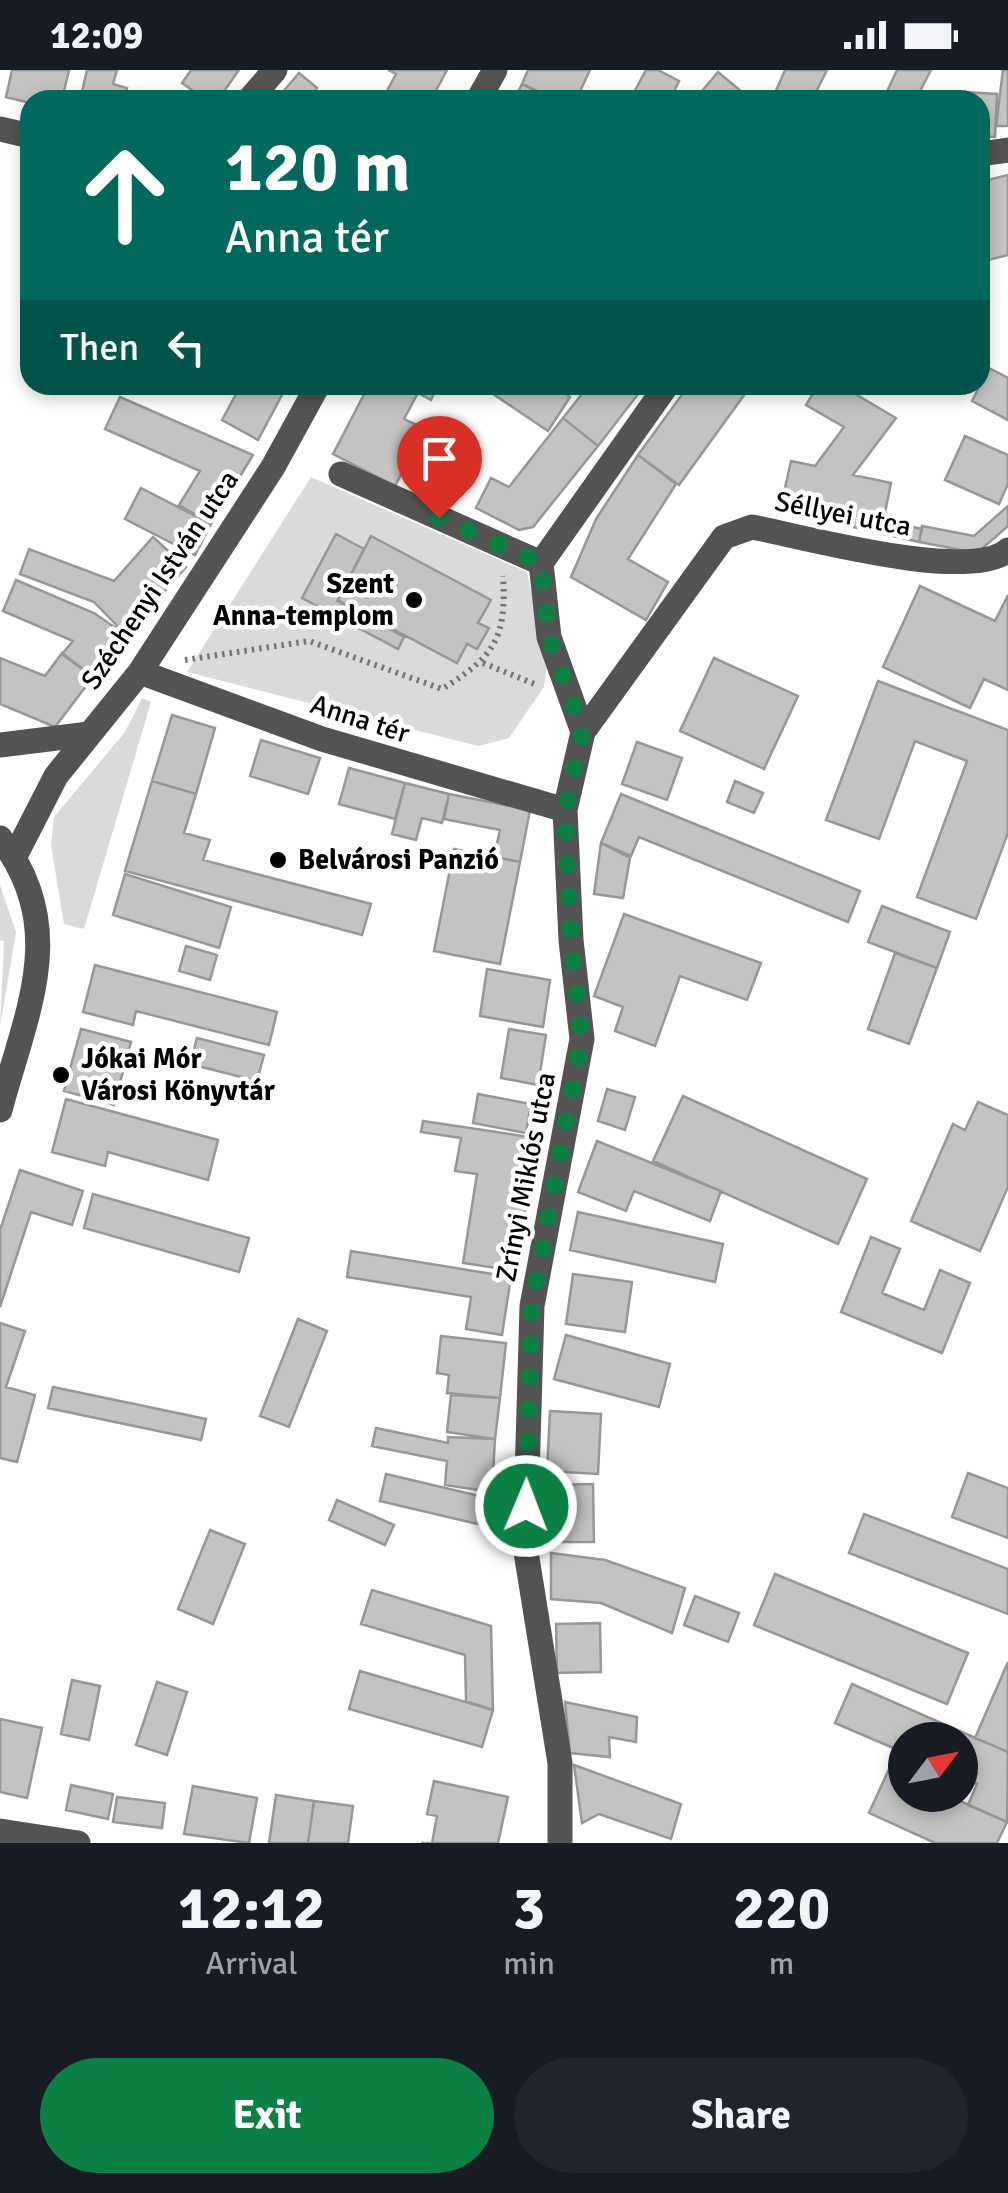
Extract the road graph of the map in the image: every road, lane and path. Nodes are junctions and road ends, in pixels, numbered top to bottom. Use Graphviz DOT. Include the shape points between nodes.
graph roads {
  1 [pos="275,70"];
  2 [pos="257,90"];
  3 [pos="313,395"];
  4 [pos="660,395"];
  5 [pos="340,474"];
  6 [pos="505,547"];
  7 [pos="1008,550"];
  8 [pos="541,563"];
  9 [pos="197,656"];
  10 [pos="483,664"];
  11 [pos="140,672"];
  12 [pos="569,694"];
  13 [pos="583,732"];
  14 [pos="88,734"];
  15 [pos="0,745"];
  16 [pos="565,810"];
  17 [pos="7,847"];
  18 [pos="0,1110"];
  19 [pos="0,1831"];
  20 [pos="78,1843"];
  21 [pos="560,1843"];
  1 -- 2 [label="street"];
  3 -- 11 [label="street, Széchenyi István utca"];
  4 -- 8 [label="street"];
  5 -- 6 [label="street"];
  6 -- 8 [label="street"];
  6 -- 10 [label="path" via="506,616"];
  7 -- 13 [label="street, Séllyei utca" via="1000,558 952,566 752,527 724,537"];
  8 -- 12 [label="street" via="549,636"];
  9 -- 10 [label="path" via="310,641 442,689"];
  10 -- 12 [label="path"];
  11 -- 14 [label="street, Széchenyi István utca"];
  11 -- 16 [label="street, Anna tér" via="322,739"];
  12 -- 13 [label="street"];
  13 -- 16 [label="street"];
  14 -- 15 [label="street"];
  14 -- 17 [label="street, Széchenyi István utca"];
  16 -- 21 [label="street, Zrínyi Miklós utca" via="582,1038 532,1306 525,1546 560,1763"];
  17 -- 18 [label="street" via="40,923 39,959"];
  19 -- 20 [label="street"];
}
